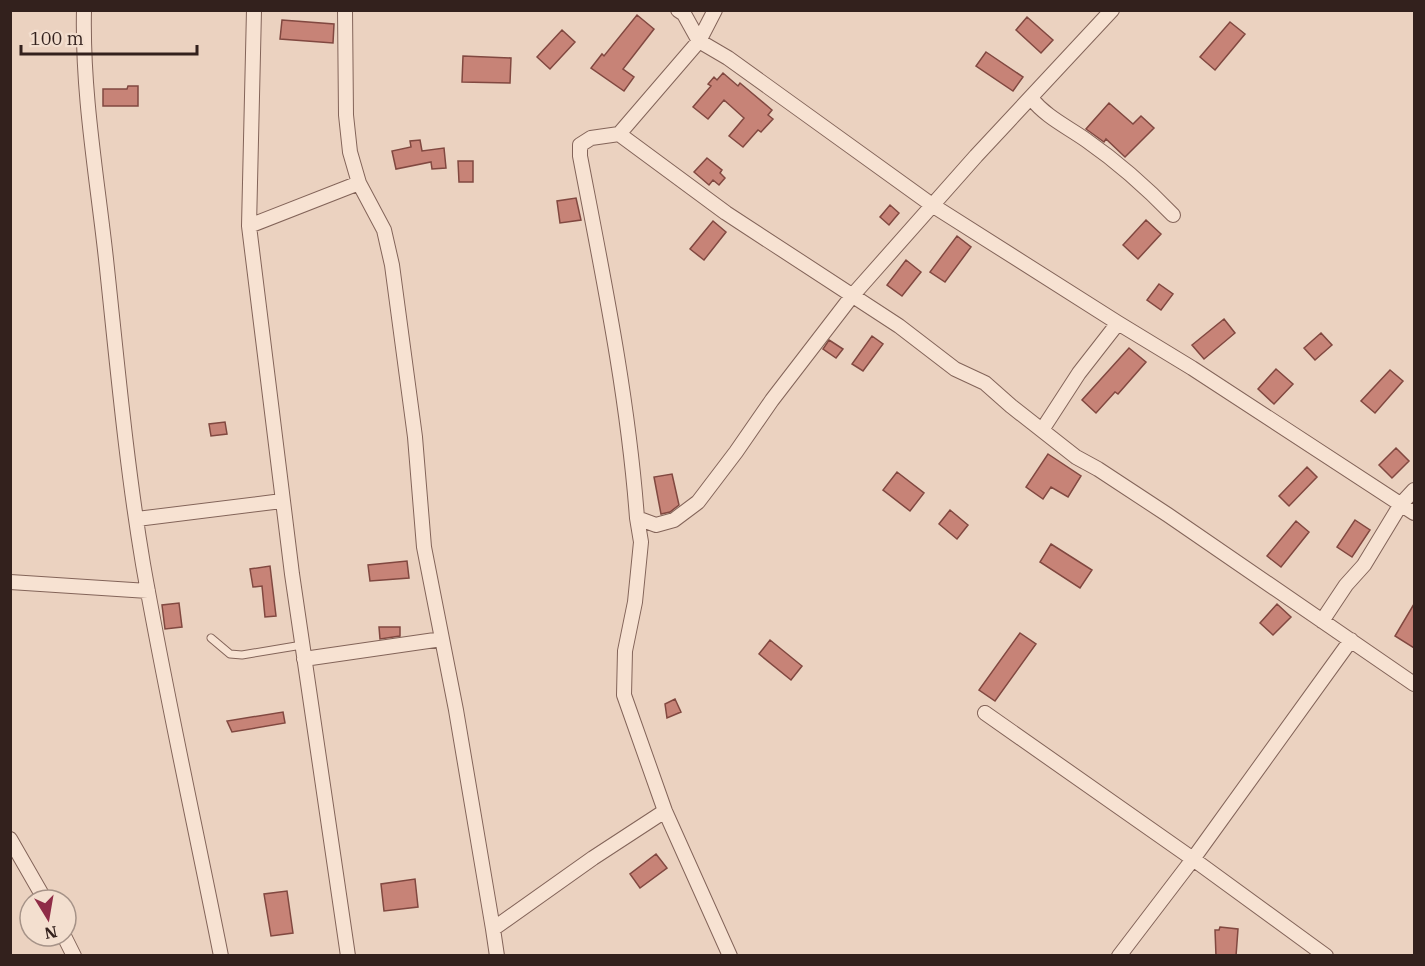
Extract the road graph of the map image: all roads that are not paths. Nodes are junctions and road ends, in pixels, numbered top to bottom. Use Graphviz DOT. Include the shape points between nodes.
graph roads {
  1 [pos="84,10"];
  2 [pos="254,10"];
  3 [pos="345,10"];
  4 [pos="678,10"];
  5 [pos="715,10"];
  6 [pos="1112,10"];
  7 [pos="699,41"];
  8 [pos="1031,98"];
  9 [pos="619,134"];
  10 [pos="359,183"];
  11 [pos="933,205"];
  12 [pos="1173,216"];
  13 [pos="249,226"];
  14 [pos="852,296"];
  15 [pos="1118,323"];
  16 [pos="1042,430"];
  17 [pos="1414,490"];
  18 [pos="282,501"];
  19 [pos="1401,504"];
  20 [pos="1414,513"];
  21 [pos="637,518"];
  22 [pos="137,519"];
  23 [pos="10,582"];
  24 [pos="148,591"];
  25 [pos="1322,621"];
  26 [pos="211,638"];
  27 [pos="441,639"];
  28 [pos="1351,640"];
  29 [pos="303,652"];
  30 [pos="1414,684"];
  31 [pos="985,713"];
  32 [pos="665,811"];
  33 [pos="10,839"];
  34 [pos="1193,859"];
  35 [pos="38,888"];
  36 [pos="493,929"];
  37 [pos="221,956"];
  38 [pos="348,956"];
  39 [pos="497,956"];
  40 [pos="730,956"];
  41 [pos="1119,956"];
  42 [pos="1326,956"];
  1 -- 22 [label="street" via="83,43 93,153"];
  2 -- 13 [label="street"];
  3 -- 10 [label="street" via="346,115 350,152"];
  4 -- 7 [label="street"];
  5 -- 7 [label="street"];
  6 -- 8 [label="street"];
  7 -- 9 [label="street"];
  7 -- 11 [label="street"];
  8 -- 11 [label="street"];
  8 -- 12 [label="street" via="1041,111 1084,138 1143,184"];
  9 -- 14 [label="street" via="726,213"];
  9 -- 21 [label="street" via="591,138 580,145 580,156 615,343"];
  10 -- 13 [label="street"];
  10 -- 27 [label="street" via="384,230 392,265 415,437 424,547"];
  11 -- 14 [label="street"];
  11 -- 15 [label="street"];
  13 -- 18 [label="street"];
  14 -- 16 [label="street" via="955,369 986,382"];
  14 -- 21 [label="street" via="698,502 674,520 656,525"];
  15 -- 16 [label="street"];
  15 -- 19 [label="street"];
  16 -- 25 [label="street" via="1076,457 1168,514"];
  17 -- 19 [label="street"];
  18 -- 22 [label="street"];
  18 -- 29 [label="street"];
  19 -- 20 [label="street"];
  19 -- 25 [label="street" via="1364,565"];
  21 -- 32 [label="street" via="641,542 623,691"];
  22 -- 24 [label="street"];
  23 -- 24 [label="street"];
  24 -- 37 [label="street"];
  25 -- 28 [label="street"];
  26 -- 29 [label="lane" via="230,654"];
  27 -- 29 [label="street"];
  27 -- 36 [label="street"];
  28 -- 30 [label="street"];
  28 -- 34 [label="street"];
  29 -- 38 [label="street"];
  31 -- 34 [label="street"];
  32 -- 36 [label="street"];
  32 -- 40 [label="street"];
  33 -- 35 [label="street"];
  34 -- 41 [label="street"];
  34 -- 42 [label="street"];
  36 -- 39 [label="street"];
}
